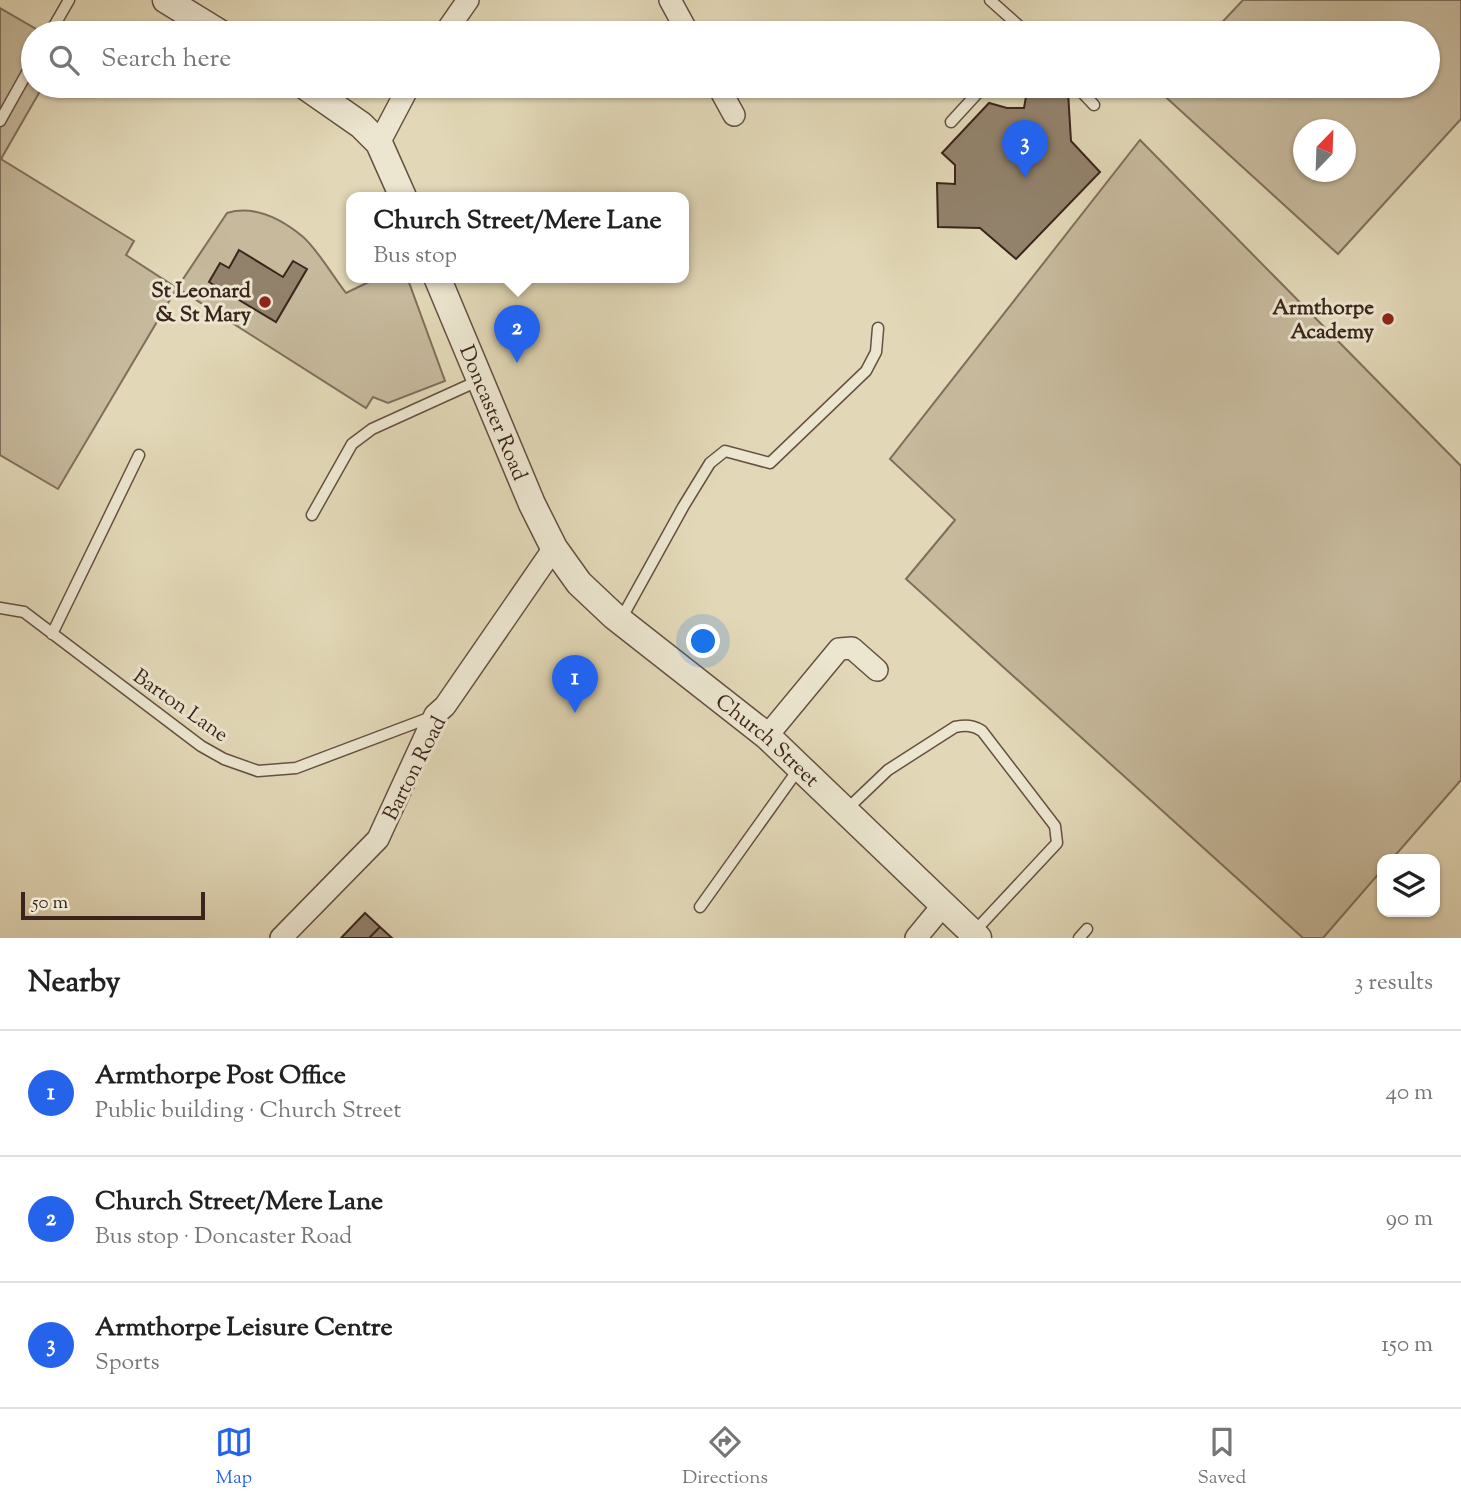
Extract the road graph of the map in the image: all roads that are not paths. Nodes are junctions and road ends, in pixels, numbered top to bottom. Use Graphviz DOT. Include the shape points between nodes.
graph roads {
  1 [pos="69,0"];
  2 [pos="166,0"];
  3 [pos="468,0"];
  4 [pos="670,0"];
  5 [pos="990,0"];
  6 [pos="57,21"];
  7 [pos="200,21"];
  8 [pos="453,21"];
  9 [pos="681,21"];
  10 [pos="1014,21"];
  11 [pos="21,83"];
  12 [pos="323,98"];
  13 [pos="403,98"];
  14 [pos="725,98"];
  15 [pos="973,98"];
  16 [pos="1087,98"];
  17 [pos="1094,105"];
  18 [pos="734,115"];
  19 [pos="0,121"];
  20 [pos="951,122"];
  21 [pos="379,143"];
  22 [pos="401,192"];
  23 [pos="440,283"];
  24 [pos="878,328"];
  25 [pos="480,380"];
  26 [pos="139,455"];
  27 [pos="312,515"];
  28 [pos="554,548"];
  29 [pos="0,608"];
  30 [pos="620,621"];
  31 [pos="52,634"];
  32 [pos="877,670"];
  33 [pos="435,715"];
  34 [pos="767,736"];
  35 [pos="800,767"];
  36 [pos="845,811"];
  37 [pos="944,904"];
  38 [pos="700,907"];
  39 [pos="975,936"];
  40 [pos="281,938"];
  41 [pos="916,938"];
  1 -- 6 [label="lane"];
  2 -- 7 [label="street"];
  3 -- 8 [label="street"];
  4 -- 9 [label="street"];
  5 -- 10 [label="lane"];
  11 -- 19 [label="lane"];
  12 -- 21 [label="street"];
  13 -- 21 [label="street"];
  14 -- 18 [label="street"];
  15 -- 20 [label="lane"];
  16 -- 17 [label="lane"];
  21 -- 22 [label="street"];
  23 -- 25 [label="street, Doncaster Road"];
  24 -- 30 [label="lane" via="876,352 866,371 770,463 725,450 710,463"];
  25 -- 27 [label="lane" via="372,429 352,443"];
  25 -- 28 [label="street, Doncaster Road"];
  26 -- 31 [label="lane"];
  28 -- 30 [label="street, Church Street" via="579,583"];
  28 -- 33 [label="street, Barton Road" via="446,706"];
  29 -- 31 [label="lane, Barton Lane" via="24,612"];
  30 -- 34 [label="street, Church Street"];
  31 -- 33 [label="lane, Barton Lane" via="201,746 258,771 296,768"];
  32 -- 34 [label="street" via="852,648 839,649"];
  33 -- 40 [label="street, Barton Road" via="378,839"];
  34 -- 35 [label="street, Church Street"];
  35 -- 36 [label="street, Church Street"];
  35 -- 38 [label="lane"];
  36 -- 37 [label="street, Church Street"];
  36 -- 39 [label="lane" via="888,770 956,727 982,731 1055,827 1057,843"];
  37 -- 39 [label="street, Church Street"];
  37 -- 41 [label="street"];
}
